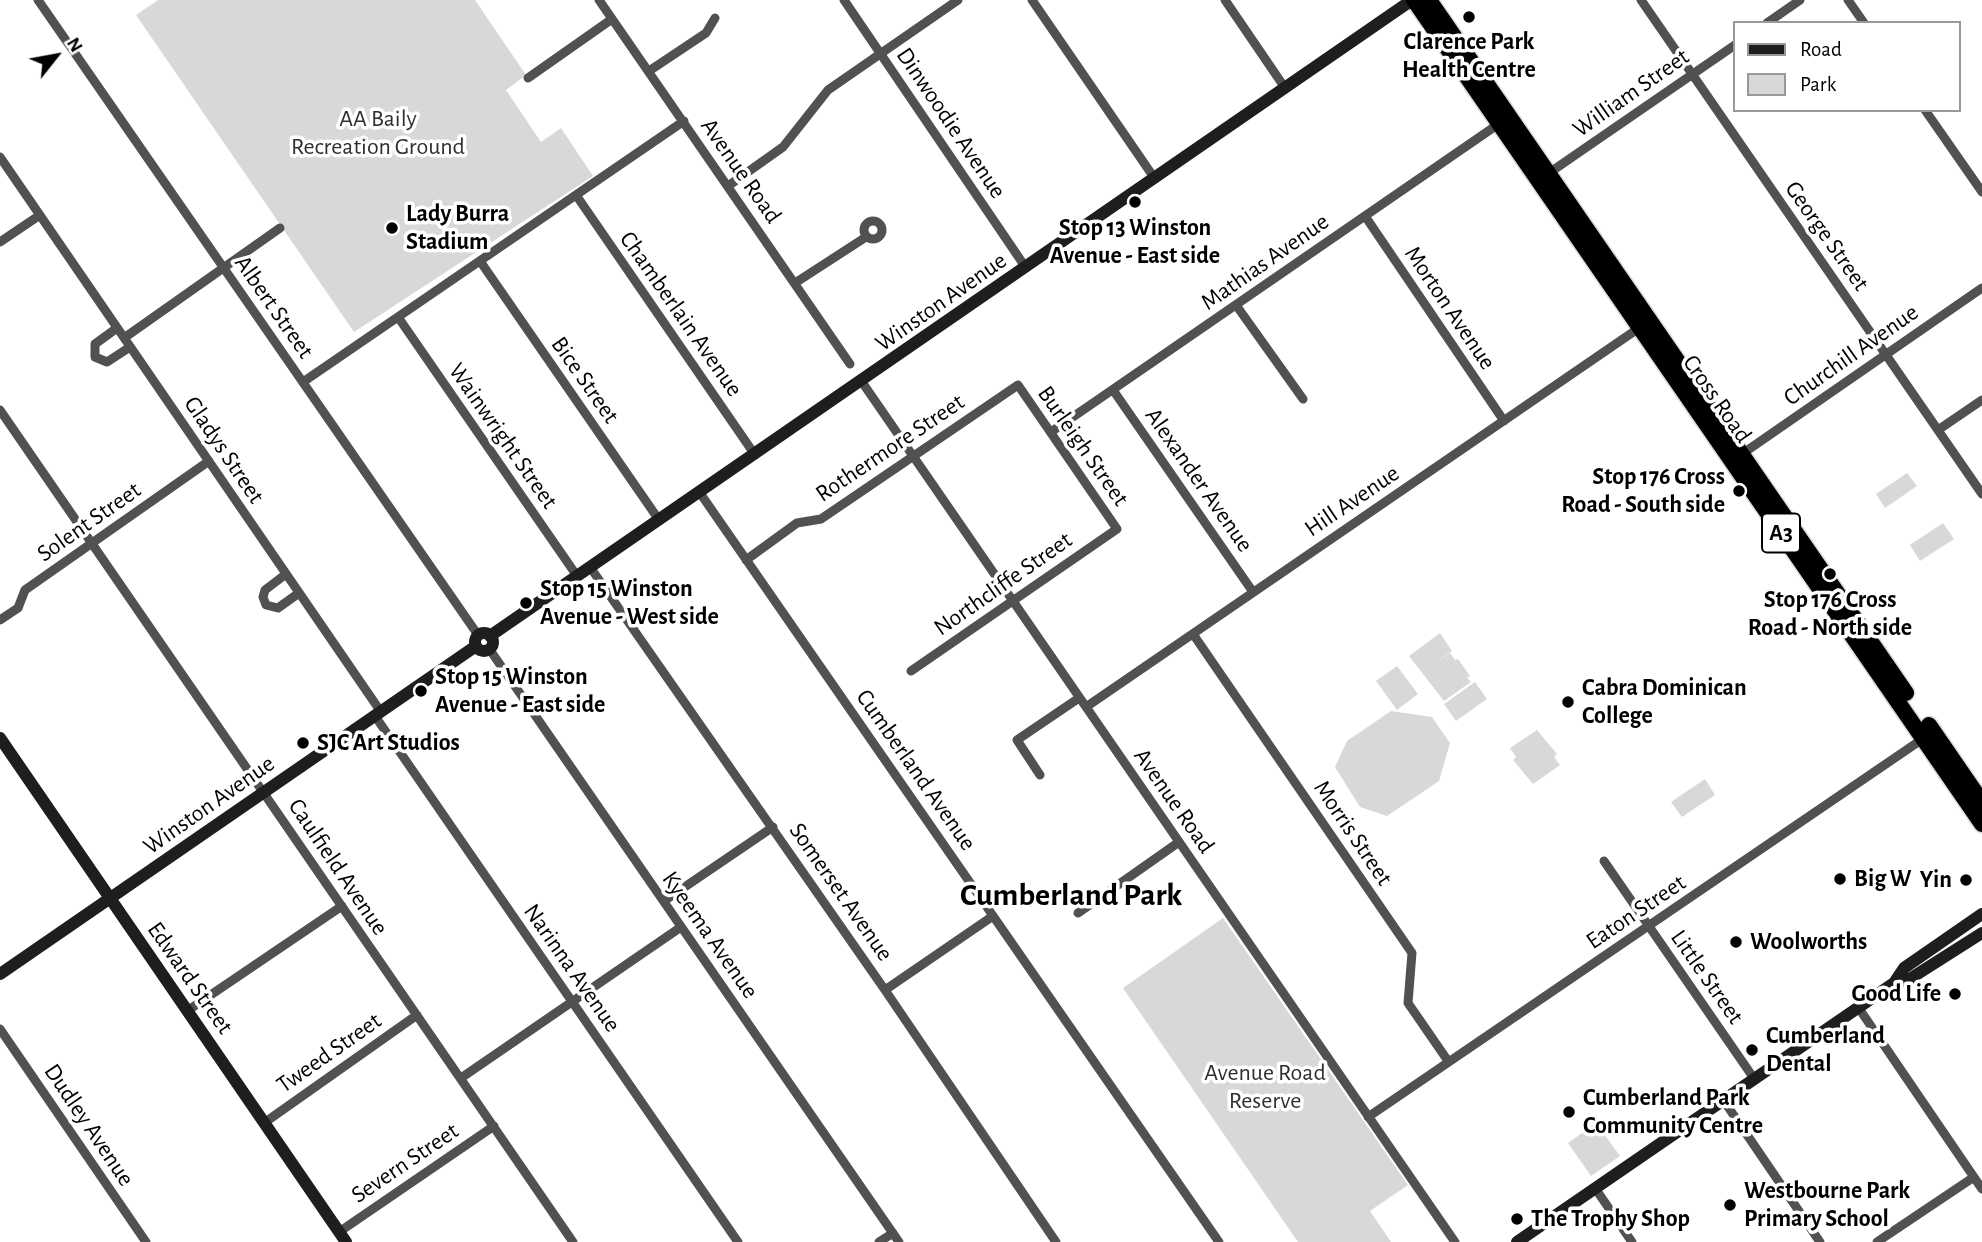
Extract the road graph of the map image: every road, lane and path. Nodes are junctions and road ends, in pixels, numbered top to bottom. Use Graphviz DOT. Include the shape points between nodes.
graph roads {
  1 [pos="38,0"];
  2 [pos="599,0"];
  3 [pos="844,0"];
  4 [pos="958,0"];
  5 [pos="1032,0"];
  6 [pos="1225,0"];
  7 [pos="1413,0"];
  8 [pos="1429,0"];
  9 [pos="1641,0"];
  10 [pos="1800,0"];
  11 [pos="1848,0"];
  12 [pos="715,18"];
  13 [pos="612,19"];
  14 [pos="1770,21"];
  15 [pos="1863,21"];
  16 [pos="1734,45"];
  17 [pos="880,54"];
  18 [pos="649,71"];
  19 [pos="1692,74"];
  20 [pos="528,78"];
  21 [pos="1285,88"];
  22 [pos="1926,112"];
  23 [pos="1505,120"];
  24 [pos="684,121"];
  25 [pos="0,158"];
  26 [pos="1544,176"];
  27 [pos="1155,178"];
  28 [pos="728,186"];
  29 [pos="1982,192"];
  30 [pos="576,195"];
  31 [pos="40,215"];
  32 [pos="1364,216"];
  33 [pos="280,228"];
  34 [pos="866,237"];
  35 [pos="0,242"];
  36 [pos="480,261"];
  37 [pos="225,268"];
  38 [pos="1027,268"];
  39 [pos="795,283"];
  40 [pos="1982,288"];
  41 [pos="1236,305"];
  42 [pos="398,317"];
  43 [pos="1645,324"];
  44 [pos="117,328"];
  45 [pos="124,338"];
  46 [pos="130,347"];
  47 [pos="1885,355"];
  48 [pos="850,364"];
  49 [pos="303,382"];
  50 [pos="862,382"];
  51 [pos="1017,385"];
  52 [pos="1113,390"];
  53 [pos="1303,399"];
  54 [pos="1982,400"];
  55 [pos="0,410"];
  56 [pos="1504,421"];
  57 [pos="3,422"];
  58 [pos="1938,430"];
  59 [pos="1051,432"];
  60 [pos="755,455"];
  61 [pos="914,455"];
  62 [pos="1737,457"];
  63 [pos="209,461"];
  64 [pos="700,493"];
  65 [pos="1982,494"];
  66 [pos="659,520"];
  67 [pos="1117,529"];
  68 [pos="91,544"];
  69 [pos="746,560"];
  70 [pos="590,567"];
  71 [pos="286,574"];
  72 [pos="577,576"];
  73 [pos="1253,592"];
  74 [pos="299,593"];
  75 [pos="1012,601"];
  76 [pos="0,621"];
  77 [pos="1193,634"];
  78 [pos="482,639"];
  79 [pos="490,650"];
  80 [pos="911,671"];
  81 [pos="1079,698"];
  82 [pos="1086,707"];
  83 [pos="378,714"];
  84 [pos="1929,735"];
  85 [pos="0,738"];
  86 [pos="1040,775"];
  87 [pos="264,792"];
  88 [pos="1982,802"];
  89 [pos="1982,824"];
  90 [pos="773,827"];
  91 [pos="1179,842"];
  92 [pos="1604,861"];
  93 [pos="109,898"];
  94 [pos="664,901"];
  95 [pos="342,906"];
  96 [pos="1078,913"];
  97 [pos="1982,914"];
  98 [pos="993,916"];
  99 [pos="1649,926"];
  100 [pos="681,927"];
  101 [pos="1982,933"];
  102 [pos="0,974"];
  103 [pos="1894,983"];
  104 [pos="886,990"];
  105 [pos="572,1002"];
  106 [pos="1858,1007"];
  107 [pos="187,1011"];
  108 [pos="416,1015"];
  109 [pos="0,1029"];
  110 [pos="1448,1061"];
  111 [pos="461,1078"];
  112 [pos="1755,1080"];
  113 [pos="1724,1101"];
  114 [pos="1368,1117"];
  115 [pos="264,1123"];
  116 [pos="494,1126"];
  117 [pos="1974,1177"];
  118 [pos="1595,1188"];
  119 [pos="1982,1189"];
  120 [pos="892,1233"];
  121 [pos="342,1237"];
  122 [pos="568,1240"];
  123 [pos="146,1242"];
  124 [pos="738,1242"];
  125 [pos="879,1242"];
  126 [pos="899,1242"];
  127 [pos="1056,1242"];
  128 [pos="1219,1242"];
  129 [pos="1455,1242"];
  130 [pos="1517,1242"];
  131 [pos="1632,1242"];
  132 [pos="1820,1242"];
  133 [pos="1877,1242"];
  1 -- 37 [label="street, Albert Street"];
  2 -- 13 [label="street, Avenue Road"];
  3 -- 17 [label="street, Dinwoodie Avenue"];
  4 -- 17 [label="street"];
  5 -- 27 [label="street"];
  6 -- 21 [label="street"];
  7 -- 21 [label="street, Winston Avenue"];
  7 -- 23 [label="highway, Cross Road / A3"];
  8 -- 23 [label="highway, Cross Road / A3"];
  9 -- 19 [label="street, George Street"];
  10 -- 14 [label="street"];
  11 -- 15 [label="street"];
  12 -- 18 [label="street" via="706,33"];
  13 -- 18 [label="street, Avenue Road"];
  13 -- 20 [label="street"];
  16 -- 19 [label="street, William Street"];
  17 -- 28 [label="street" via="828,90 783,147"];
  17 -- 38 [label="street, Dinwoodie Avenue"];
  18 -- 24 [label="street, Avenue Road"];
  19 -- 26 [label="street, William Street"];
  19 -- 47 [label="street, George Street"];
  21 -- 27 [label="street, Winston Avenue"];
  22 -- 29 [label="street"];
  23 -- 26 [label="highway, Cross Road / A3"];
  23 -- 32 [label="street, Mathias Avenue"];
  24 -- 28 [label="street, Avenue Road"];
  24 -- 30 [label="street"];
  25 -- 31 [label="street, Gladys Street"];
  26 -- 43 [label="highway, Cross Road / A3"];
  27 -- 38 [label="street, Winston Avenue"];
  28 -- 39 [label="street, Avenue Road"];
  30 -- 36 [label="street"];
  30 -- 60 [label="street, Chamberlain Avenue"];
  31 -- 35 [label="street"];
  31 -- 44 [label="street, Gladys Street"];
  32 -- 41 [label="street, Mathias Avenue"];
  32 -- 56 [label="street, Morton Avenue"];
  33 -- 37 [label="street"];
  34 -- 39 [label="street"];
  36 -- 42 [label="street"];
  36 -- 66 [label="street, Bice Street"];
  37 -- 45 [label="street"];
  37 -- 49 [label="street, Albert Street"];
  38 -- 50 [label="street, Winston Avenue"];
  39 -- 48 [label="street, Avenue Road"];
  40 -- 47 [label="street, Churchill Avenue"];
  41 -- 52 [label="street, Mathias Avenue"];
  41 -- 53 [label="street"];
  42 -- 49 [label="street"];
  42 -- 72 [label="street, Wainwright Street"];
  43 -- 56 [label="street, Hill Avenue"];
  43 -- 62 [label="highway, Cross Road / A3"];
  44 -- 45 [label="street, Gladys Street"];
  44 -- 46 [label="street" via="95,344 95,358 107,362"];
  45 -- 46 [label="street, Gladys Street"];
  46 -- 63 [label="street, Gladys Street"];
  47 -- 58 [label="street, George Street"];
  47 -- 62 [label="street, Churchill Avenue"];
  49 -- 78 [label="street, Albert Street"];
  50 -- 60 [label="street, Winston Avenue"];
  50 -- 61 [label="street, Avenue Road"];
  51 -- 59 [label="street, Burleigh Street"];
  51 -- 61 [label="street, Rothermore Street"];
  52 -- 59 [label="street, Mathias Avenue"];
  52 -- 73 [label="street, Alexander Avenue"];
  54 -- 58 [label="street"];
  55 -- 57 [label="street, Caulfield Avenue"];
  56 -- 73 [label="street, Hill Avenue"];
  57 -- 68 [label="street, Caulfield Avenue"];
  58 -- 65 [label="street, George Street"];
  59 -- 67 [label="street, Burleigh Street"];
  60 -- 64 [label="street, Winston Avenue"];
  61 -- 69 [label="street, Rothermore Street" via="821,519 797,523"];
  61 -- 75 [label="street, Avenue Road"];
  62 -- 84 [label="highway, Cross Road / A3"];
  63 -- 68 [label="street, Solent Street"];
  63 -- 71 [label="street, Gladys Street"];
  64 -- 66 [label="street, Winston Avenue"];
  64 -- 69 [label="street, Cumberland Avenue"];
  66 -- 70 [label="street, Winston Avenue"];
  67 -- 75 [label="street, Northcliffe Street"];
  68 -- 76 [label="street, Solent Street" via="25,590 18,608"];
  68 -- 87 [label="street, Caulfield Avenue"];
  69 -- 98 [label="street, Cumberland Avenue"];
  70 -- 72 [label="street, Winston Avenue"];
  70 -- 90 [label="street, Somerset Avenue"];
  71 -- 74 [label="street, Gladys Street"];
  71 -- 74 [label="street" via="265,590 266,605 278,608"];
  72 -- 78 [label="street, Winston Avenue"];
  73 -- 77 [label="street, Hill Avenue"];
  74 -- 83 [label="street, Gladys Street"];
  75 -- 80 [label="street, Northcliffe Street"];
  75 -- 81 [label="street, Avenue Road"];
  77 -- 82 [label="street, Hill Avenue"];
  77 -- 110 [label="street, Morris Street" via="1412,953 1408,1003"];
  78 -- 79 [label="street" via="483,651"];
  78 -- 83 [label="street, Winston Avenue"];
  79 -- 94 [label="street, Kyeema Avenue"];
  81 -- 82 [label="street, Avenue Road"];
  81 -- 86 [label="street" via="1017,740"];
  82 -- 91 [label="street, Avenue Road"];
  83 -- 87 [label="street, Winston Avenue"];
  83 -- 105 [label="street, Narinna Avenue"];
  84 -- 88 [label="highway, Cross Road / A3"];
  84 -- 89 [label="highway, Cross Road / A3"];
  84 -- 99 [label="street, Eaton Street"];
  85 -- 93 [label="street, Edward Street"];
  87 -- 93 [label="street, Winston Avenue"];
  87 -- 95 [label="street, Caulfield Avenue"];
  90 -- 94 [label="street"];
  90 -- 104 [label="street, Somerset Avenue"];
  91 -- 96 [label="street"];
  91 -- 114 [label="street, Avenue Road"];
  92 -- 99 [label="street, Little Street"];
  93 -- 102 [label="street, Winston Avenue"];
  93 -- 107 [label="street, Edward Street"];
  94 -- 100 [label="street, Kyeema Avenue"];
  95 -- 107 [label="street"];
  95 -- 108 [label="street, Caulfield Avenue"];
  97 -- 103 [label="street" via="1904,968"];
  98 -- 104 [label="street"];
  98 -- 128 [label="street, Cumberland Avenue"];
  99 -- 110 [label="street, Eaton Street"];
  99 -- 112 [label="street, Little Street"];
  100 -- 105 [label="street"];
  100 -- 120 [label="street, Kyeema Avenue"];
  101 -- 103 [label="street" via="1908,980"];
  103 -- 106 [label="street"];
  104 -- 127 [label="street, Somerset Avenue"];
  105 -- 111 [label="street"];
  105 -- 124 [label="street, Narinna Avenue"];
  106 -- 112 [label="street"];
  106 -- 117 [label="street"];
  107 -- 115 [label="street, Edward Street"];
  108 -- 111 [label="street, Caulfield Avenue"];
  108 -- 115 [label="street, Tweed Street"];
  109 -- 123 [label="street, Dudley Avenue"];
  110 -- 114 [label="street, Eaton Street"];
  111 -- 116 [label="street, Caulfield Avenue"];
  112 -- 113 [label="street"];
  113 -- 118 [label="street"];
  113 -- 132 [label="street"];
  114 -- 129 [label="street, Avenue Road"];
  115 -- 121 [label="street, Edward Street"];
  116 -- 121 [label="street, Severn Street"];
  116 -- 122 [label="street, Caulfield Avenue"];
  117 -- 119 [label="street"];
  117 -- 133 [label="street"];
  118 -- 130 [label="street"];
  118 -- 131 [label="street"];
  120 -- 125 [label="street"];
  120 -- 126 [label="street, Kyeema Avenue"];
}
